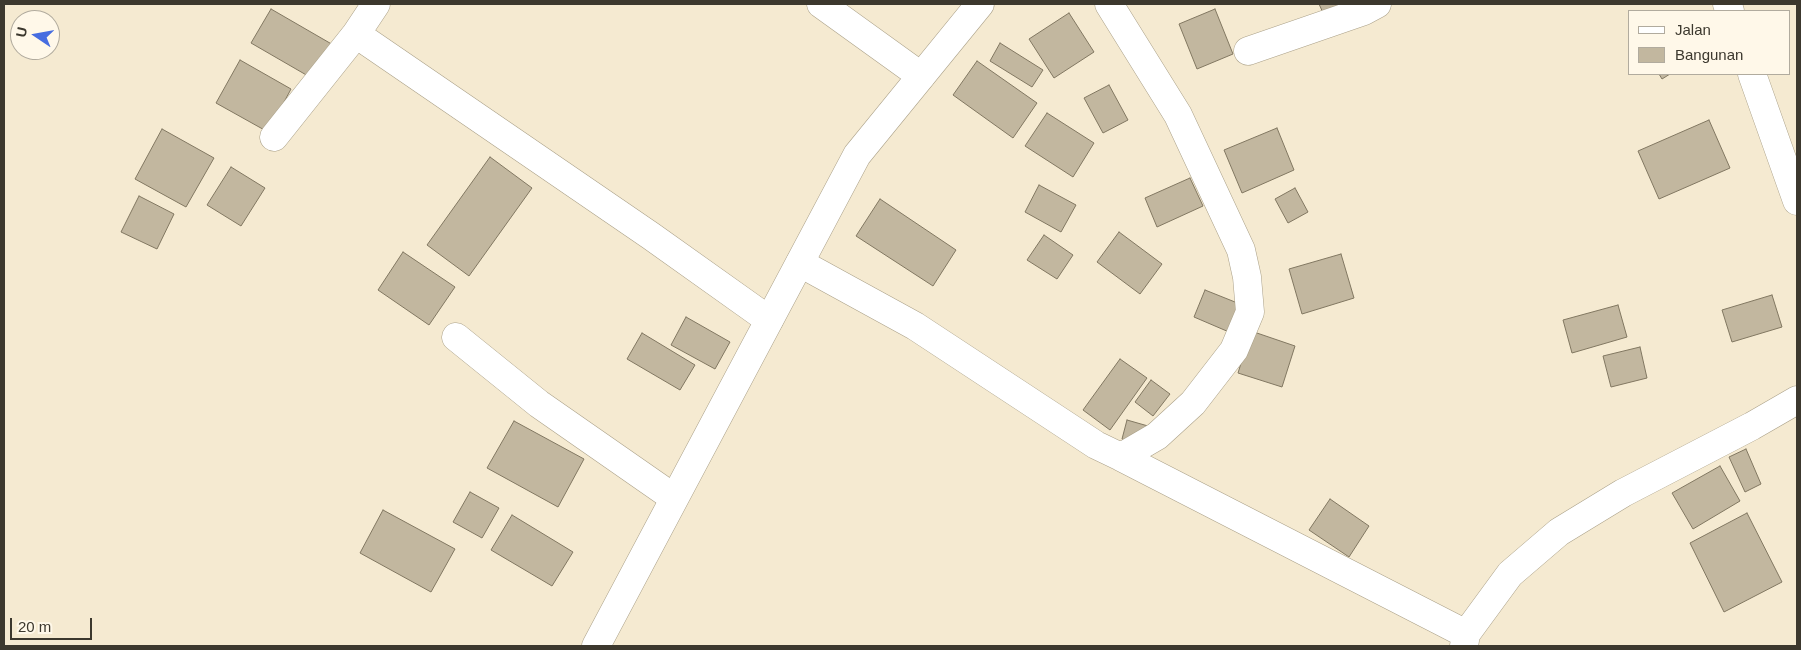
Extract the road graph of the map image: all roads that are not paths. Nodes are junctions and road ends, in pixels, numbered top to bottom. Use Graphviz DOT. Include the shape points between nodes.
graph roads {
  1 [pos="376,4"];
  2 [pos="821,4"];
  3 [pos="980,4"];
  4 [pos="1109,4"];
  5 [pos="1377,4"];
  6 [pos="356,34"];
  7 [pos="1248,51"];
  8 [pos="1752,75"];
  9 [pos="921,76"];
  10 [pos="274,137"];
  11 [pos="1797,201"];
  12 [pos="800,262"];
  13 [pos="769,320"];
  14 [pos="456,337"];
  15 [pos="1797,400"];
  16 [pos="1121,457"];
  17 [pos="674,498"];
  18 [pos="1465,640"];
  19 [pos="596,646"];
  1 -- 6 [label="street"];
  2 -- 9 [label="street"];
  3 -- 9 [label="street"];
  4 -- 16 [label="street" via="1178,114 1241,250 1250,312 1234,350 1193,403 1157,436"];
  5 -- 7 [label="street"];
  6 -- 10 [label="street"];
  6 -- 13 [label="street"];
  8 -- 11 [label="street"];
  9 -- 12 [label="street" via="857,155"];
  12 -- 13 [label="street"];
  12 -- 16 [label="street" via="915,326 1096,445"];
  13 -- 17 [label="street"];
  14 -- 17 [label="street" via="539,404"];
  15 -- 18 [label="street" via="1623,493 1559,532 1510,574"];
  16 -- 18 [label="street"];
  17 -- 19 [label="street"];
}
